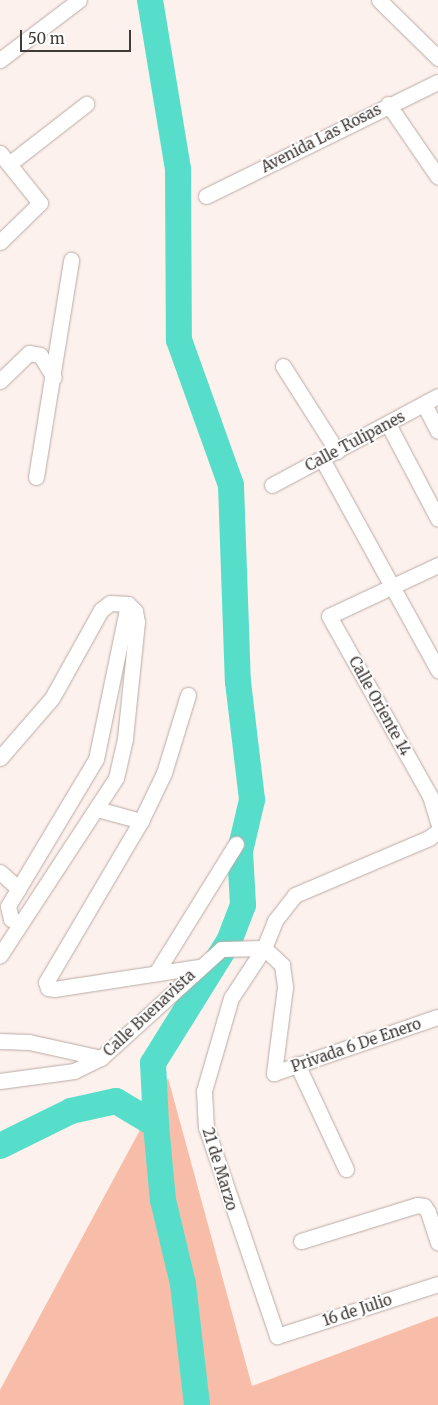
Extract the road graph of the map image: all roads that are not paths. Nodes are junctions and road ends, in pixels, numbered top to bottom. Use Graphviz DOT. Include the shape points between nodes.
graph roads {
  1 [pos="79,0"];
  2 [pos="379,0"];
  3 [pos="438,58"];
  4 [pos="0,60"];
  5 [pos="438,82"];
  6 [pos="86,104"];
  7 [pos="388,104"];
  8 [pos="4,159"];
  9 [pos="438,177"];
  10 [pos="206,196"];
  11 [pos="0,242"];
  12 [pos="72,260"];
  13 [pos="283,366"];
  14 [pos="54,377"];
  15 [pos="0,381"];
  16 [pos="438,396"];
  17 [pos="424,404"];
  18 [pos="388,424"];
  19 [pos="438,431"];
  20 [pos="337,451"];
  21 [pos="322,458"];
  22 [pos="36,477"];
  23 [pos="272,485"];
  24 [pos="438,519"];
  25 [pos="438,565"];
  26 [pos="394,585"];
  27 [pos="128,604"];
  28 [pos="438,670"];
  29 [pos="188,695"];
  30 [pos="0,758"];
  31 [pos="434,794"];
  32 [pos="97,809"];
  33 [pos="141,821"];
  34 [pos="438,823"];
  35 [pos="434,834"];
  36 [pos="236,844"];
  37 [pos="0,872"];
  38 [pos="19,889"];
  39 [pos="20,923"];
  40 [pos="264,948"];
  41 [pos="0,955"];
  42 [pos="197,967"];
  43 [pos="156,973"];
  44 [pos="437,1020"];
  45 [pos="0,1040"];
  46 [pos="100,1058"];
  47 [pos="298,1064"];
  48 [pos="0,1081"];
  49 [pos="346,1170"];
  50 [pos="301,1241"];
  51 [pos="438,1242"];
  52 [pos="438,1284"];
  53 [pos="277,1336"];
  1 -- 4 [label="street"];
  2 -- 3 [label="street"];
  5 -- 7 [label="street, Avenida Las Rosas"];
  6 -- 8 [label="street"];
  7 -- 9 [label="street"];
  7 -- 10 [label="street, Avenida Las Rosas"];
  8 -- 11 [label="street" via="40,203"];
  12 -- 14 [label="street"];
  13 -- 20 [label="street"];
  14 -- 15 [label="street" via="40,355 29,354"];
  14 -- 22 [label="street"];
  16 -- 17 [label="street, Calle Tulipanes"];
  17 -- 18 [label="street, Calle Tulipanes"];
  17 -- 19 [label="street"];
  18 -- 20 [label="street, Calle Tulipanes"];
  18 -- 24 [label="street"];
  20 -- 21 [label="street, Calle Tulipanes"];
  21 -- 23 [label="street, Calle Tulipanes"];
  21 -- 26 [label="street"];
  25 -- 26 [label="street"];
  26 -- 28 [label="street"];
  26 -- 31 [label="street, Calle Oriente 14" via="329,616"];
  27 -- 30 [label="street" via="110,603 101,610 49,703"];
  27 -- 32 [label="street" via="135,611 137,622 124,749 116,778"];
  27 -- 38 [label="street" via="96,759"];
  29 -- 33 [label="street" via="164,774"];
  31 -- 34 [label="street, Calle Oriente 14"];
  32 -- 33 [label="street"];
  32 -- 39 [label="street"];
  33 -- 43 [label="street" via="46,982 48,988 54,989"];
  35 -- 40 [label="street, 21 de Marzo" via="295,895 276,921"];
  36 -- 43 [label="street"];
  37 -- 38 [label="street"];
  38 -- 39 [label="street" via="8,906 8,913"];
  39 -- 41 [label="street"];
  40 -- 42 [label="street, Calle Buenavista" via="221,949"];
  40 -- 47 [label="street, Privada 6 De Enero" via="282,965 285,987 274,1073"];
  40 -- 53 [label="street, 21 de Marzo" via="231,998 204,1091 206,1127"];
  42 -- 43 [label="street"];
  42 -- 46 [label="street, Calle Buenavista" via="143,1022"];
  44 -- 47 [label="street, Privada 6 De Enero"];
  45 -- 46 [label="street" via="29,1042"];
  46 -- 48 [label="street, Calle Buenavista" via="74,1071"];
  47 -- 49 [label="street"];
  50 -- 51 [label="street" via="424,1206"];
  52 -- 53 [label="street, 16 de Julio"];
}
